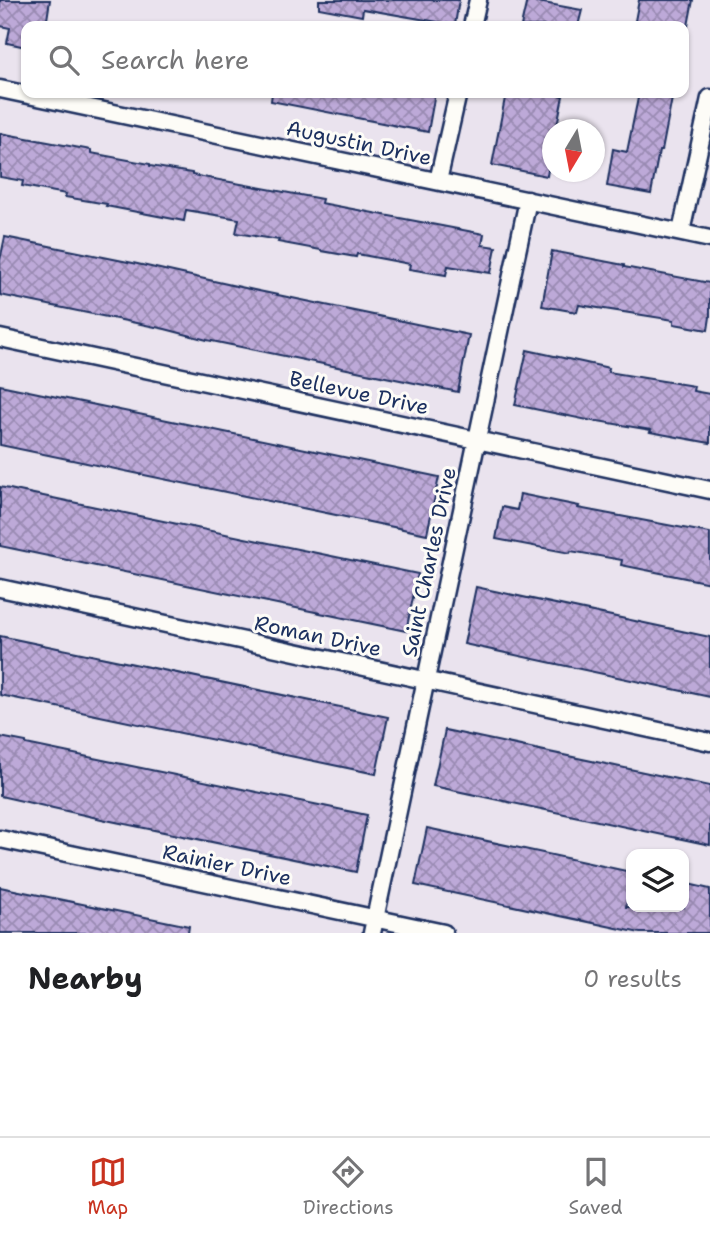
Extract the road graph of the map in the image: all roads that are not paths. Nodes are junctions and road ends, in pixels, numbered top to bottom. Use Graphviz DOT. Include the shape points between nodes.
graph roads {
  1 [pos="478,0"];
  2 [pos="473,21"];
  3 [pos="0,89"];
  4 [pos="21,93"];
  5 [pos="43,98"];
  6 [pos="457,98"];
  7 [pos="710,98"];
  8 [pos="438,181"];
  9 [pos="528,200"];
  10 [pos="681,232"];
  11 [pos="710,239"];
  12 [pos="0,338"];
  13 [pos="476,440"];
  14 [pos="710,490"];
  15 [pos="0,589"];
  16 [pos="426,680"];
  17 [pos="710,742"];
  18 [pos="0,839"];
  19 [pos="374,925"];
  20 [pos="444,933"];
  1 -- 2 [label="street"];
  3 -- 4 [label="street, Augustin Drive"];
  5 -- 8 [label="street, Augustin Drive"];
  6 -- 8 [label="street"];
  7 -- 10 [label="street"];
  8 -- 9 [label="street, Augustin Drive"];
  9 -- 10 [label="street, Augustin Drive"];
  9 -- 13 [label="street, Saint Charles Drive"];
  10 -- 11 [label="street, Augustin Drive"];
  12 -- 13 [label="street, Bellevue Drive"];
  13 -- 14 [label="street, Bellevue Drive"];
  13 -- 16 [label="street, Saint Charles Drive"];
  15 -- 16 [label="street, Roman Drive"];
  16 -- 17 [label="street, Roman Drive"];
  16 -- 19 [label="street, Saint Charles Drive"];
  18 -- 19 [label="street, Rainier Drive"];
  19 -- 20 [label="street, Rainier Drive"];
}
